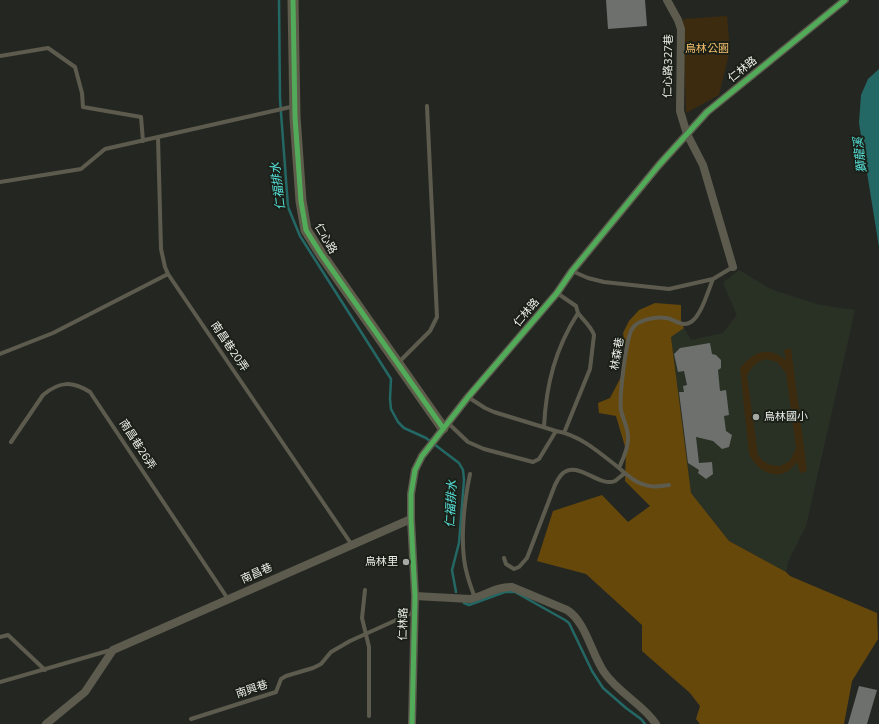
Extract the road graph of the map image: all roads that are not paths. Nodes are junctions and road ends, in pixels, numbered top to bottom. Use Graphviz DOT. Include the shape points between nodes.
graph roads {
  1 [pos="293,0"];
  2 [pos="667,0"];
  3 [pos="845,0"];
  4 [pos="0,56"];
  5 [pos="427,106"];
  6 [pos="290,108"];
  7 [pos="687,134"];
  8 [pos="158,137"];
  9 [pos="143,141"];
  10 [pos="0,182"];
  11 [pos="733,267"];
  12 [pos="572,271"];
  13 [pos="168,274"];
  14 [pos="713,279"];
  15 [pos="557,293"];
  16 [pos="578,313"];
  17 [pos="0,354"];
  18 [pos="398,364"];
  19 [pos="468,397"];
  20 [pos="544,427"];
  21 [pos="442,429"];
  22 [pos="556,431"];
  23 [pos="564,433"];
  24 [pos="11,442"];
  25 [pos="619,468"];
  26 [pos="625,473"];
  27 [pos="470,474"];
  28 [pos="669,485"];
  29 [pos="411,519"];
  30 [pos="352,545"];
  31 [pos="504,558"];
  32 [pos="365,590"];
  33 [pos="415,596"];
  34 [pos="475,598"];
  35 [pos="228,600"];
  36 [pos="414,612"];
  37 [pos="365,634"];
  38 [pos="0,637"];
  39 [pos="113,650"];
  40 [pos="45,670"];
  41 [pos="0,682"];
  42 [pos="369,716"];
  43 [pos="191,719"];
  44 [pos="46,724"];
  45 [pos="412,724"];
  46 [pos="656,724"];
  1 -- 6 [label="street, 仁心路"];
  2 -- 7 [label="street, 仁心路327巷" via="681,29 680,111"];
  3 -- 7 [label="street, 仁林路" via="707,112"];
  4 -- 9 [label="lane" via="48,48 75,67 83,107 141,117"];
  5 -- 18 [label="lane" via="437,317 430,331"];
  6 -- 8 [label="lane"];
  6 -- 18 [label="street, 仁心路" via="306,230"];
  7 -- 11 [label="street, 仁心路327巷" via="703,165"];
  7 -- 12 [label="street, 仁林路"];
  8 -- 9 [label="lane"];
  8 -- 13 [label="lane, 南昌巷20弄" via="161,249"];
  9 -- 10 [label="lane" via="105,149 81,169"];
  11 -- 14 [label="lane"];
  12 -- 14 [label="lane" via="604,282 669,289"];
  12 -- 15 [label="street, 仁林路"];
  13 -- 17 [label="lane" via="53,333"];
  13 -- 30 [label="lane, 南昌巷20弄"];
  14 -- 25 [label="lane, 林森巷" via="692,322 680,324 663,317 646,320 632,329 620,394 628,440 627,450"];
  15 -- 16 [label="lane" via="576,306"];
  15 -- 19 [label="street, 仁林路"];
  16 -- 20 [label="lane" via="567,330 552,372 545,400"];
  16 -- 23 [label="lane" via="594,335 590,369"];
  18 -- 21 [label="street, 仁心路"];
  19 -- 20 [label="lane" via="490,410"];
  19 -- 21 [label="street, 仁林路"];
  20 -- 22 [label="lane"];
  21 -- 22 [label="lane" via="484,449 533,462 539,459"];
  21 -- 29 [label="street, 仁林路" via="415,470 411,494"];
  22 -- 23 [label="lane"];
  23 -- 25 [label="lane" via="592,446"];
  24 -- 35 [label="lane, 南昌巷26弄" via="50,390 61,384 72,384 90,392"];
  25 -- 26 [label="lane"];
  26 -- 28 [label="lane" via="652,487"];
  26 -- 31 [label="lane" via="610,482 574,469 562,474 555,485 527,558 514,569 506,564"];
  27 -- 34 [label="lane" via="464,512 463,546 466,574"];
  29 -- 30 [label="street, 南昌巷"];
  29 -- 33 [label="street, 仁林路"];
  30 -- 35 [label="street, 南昌巷"];
  32 -- 37 [label="lane" via="362,618"];
  33 -- 34 [label="street"];
  33 -- 36 [label="street, 仁林路"];
  34 -- 46 [label="street" via="512,587 573,614 613,684 647,712"];
  35 -- 39 [label="street, 南昌巷"];
  36 -- 37 [label="lane, 南興巷"];
  36 -- 45 [label="street, 仁林路"];
  37 -- 42 [label="lane" via="369,647"];
  37 -- 43 [label="lane, 南興巷" via="331,652 321,664 281,679 276,692"];
  38 -- 40 [label="lane" via="8,635"];
  39 -- 40 [label="lane, 南昌巷"];
  39 -- 44 [label="street" via="85,692"];
  40 -- 41 [label="lane, 南昌巷"];
}
